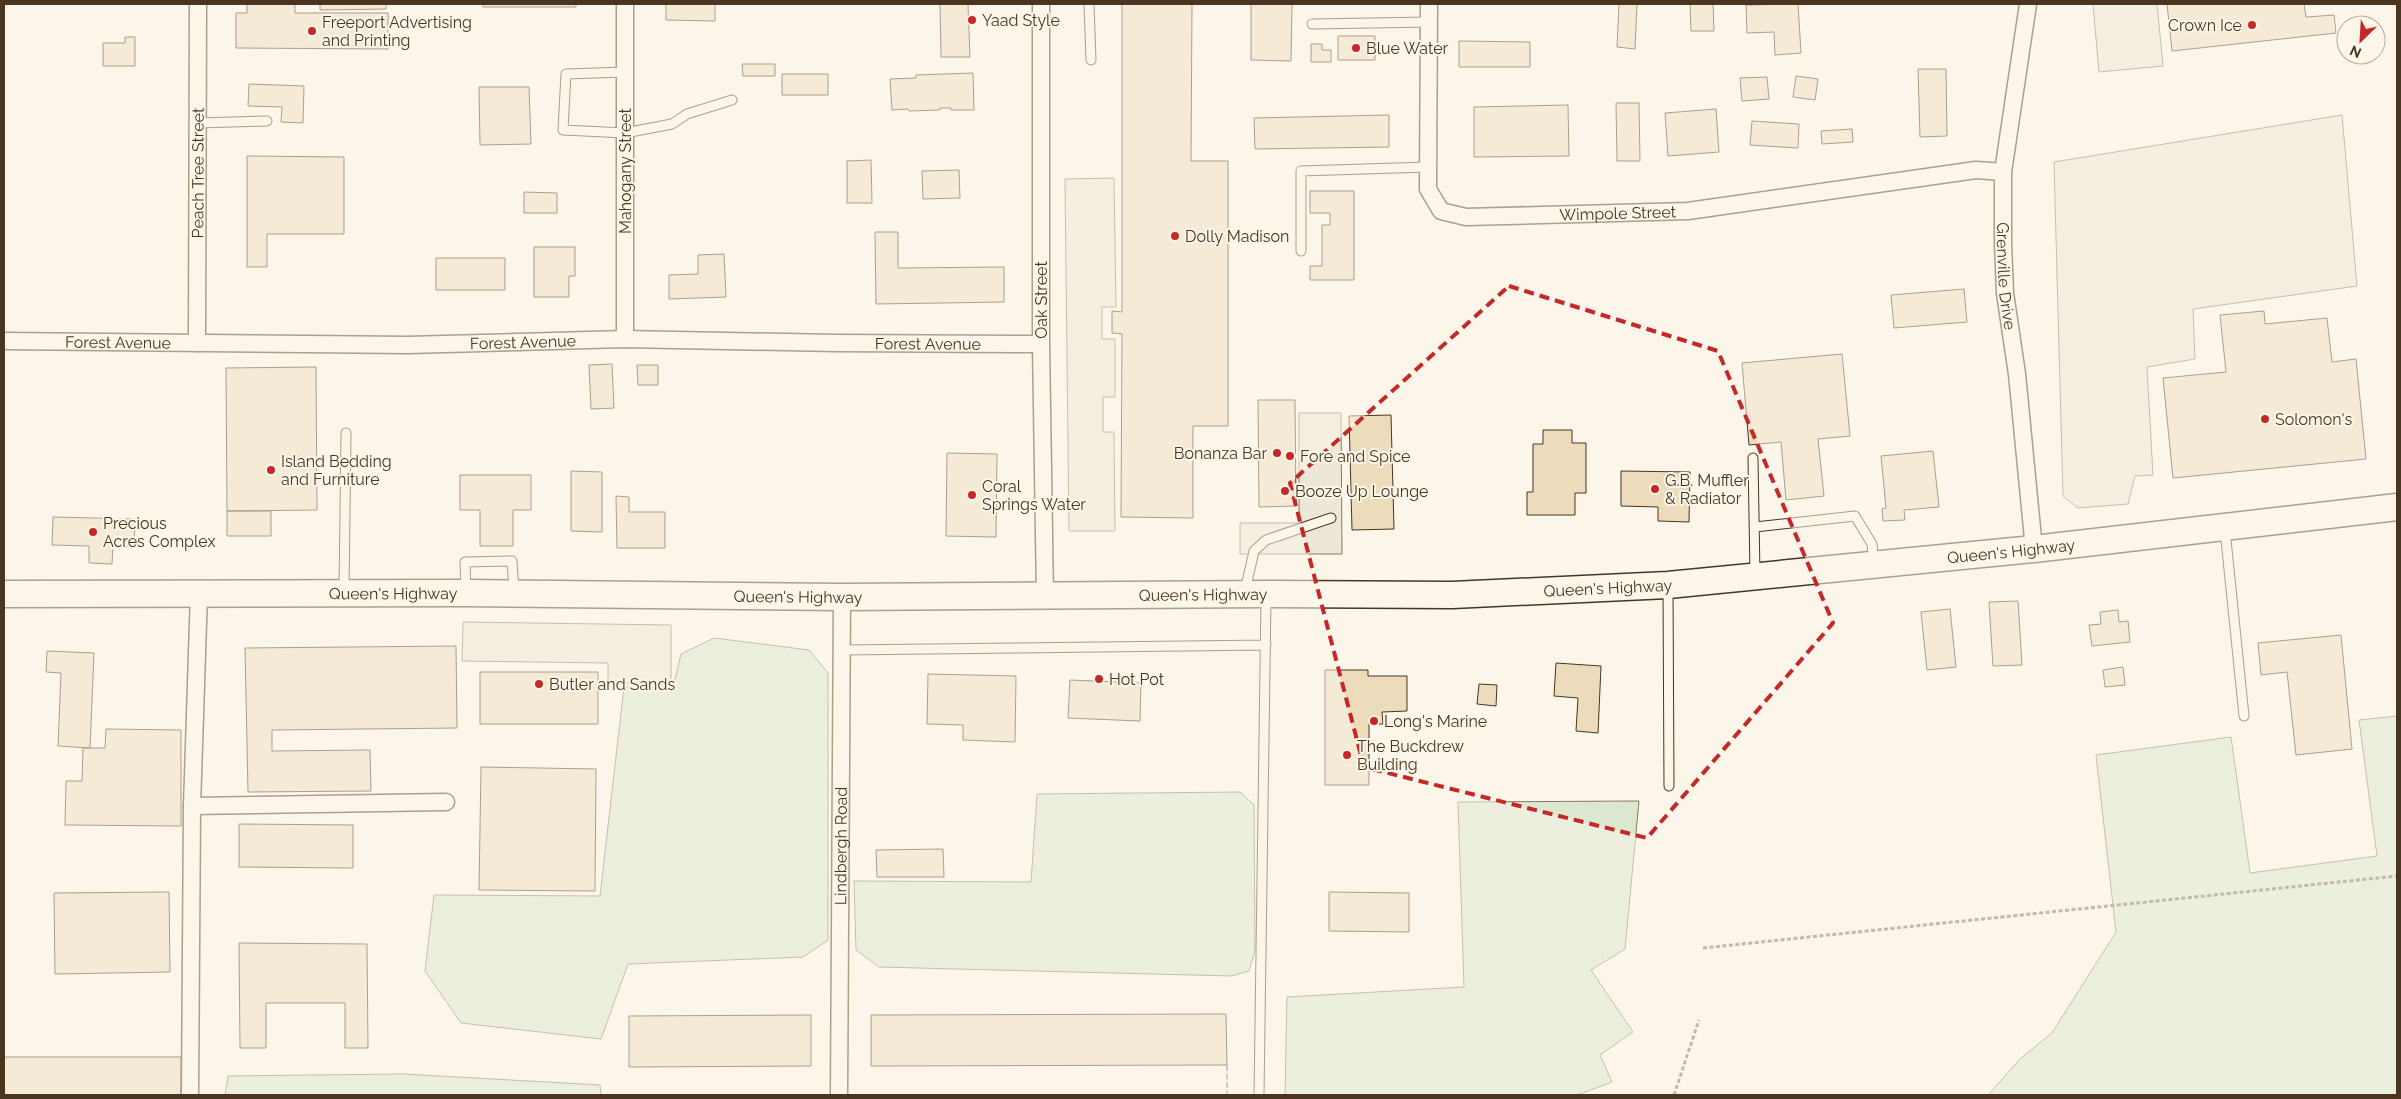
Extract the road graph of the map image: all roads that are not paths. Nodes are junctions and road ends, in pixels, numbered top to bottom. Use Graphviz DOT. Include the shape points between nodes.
graph roads {
  1 [pos="198,4"];
  2 [pos="626,4"];
  3 [pos="1041,4"];
  4 [pos="1089,4"];
  5 [pos="1429,4"];
  6 [pos="2028,4"];
  7 [pos="1429,22"];
  8 [pos="1312,24"];
  9 [pos="1091,60"];
  10 [pos="625,72"];
  11 [pos="732,100"];
  12 [pos="267,121"];
  13 [pos="198,123"];
  14 [pos="625,133"];
  15 [pos="1428,167"];
  16 [pos="2003,172"];
  17 [pos="1301,250"];
  18 [pos="625,339"];
  19 [pos="4,341"];
  20 [pos="197,343"];
  21 [pos="1040,344"];
  22 [pos="346,433"];
  23 [pos="1753,458"];
  24 [pos="2397,507"];
  25 [pos="1331,518"];
  26 [pos="1755,527"];
  27 [pos="2224,527"];
  28 [pos="2034,549"];
  29 [pos="1875,565"];
  30 [pos="1755,577"];
  31 [pos="1668,585"];
  32 [pos="199,593"];
  33 [pos="344,593"];
  34 [pos="4,594"];
  35 [pos="1256,594"];
  36 [pos="842,597"];
  37 [pos="1045,597"];
  38 [pos="1266,645"];
  39 [pos="841,650"];
  40 [pos="2244,716"];
  41 [pos="1669,786"];
  42 [pos="446,802"];
  43 [pos="192,806"];
  44 [pos="190,1095"];
  45 [pos="839,1095"];
  46 [pos="1259,1095"];
  1 -- 13 [label="street, Peach Tree Street"];
  2 -- 10 [label="street, Mahogany Street"];
  3 -- 21 [label="street, Oak Street"];
  4 -- 9 [label="lane"];
  5 -- 7 [label="street, Wimpole Street"];
  6 -- 16 [label="street, Grenville Drive"];
  7 -- 8 [label="lane"];
  7 -- 15 [label="street, Wimpole Street"];
  10 -- 14 [label="street, Mahogany Street"];
  10 -- 14 [label="lane" via="566,74 563,130"];
  11 -- 14 [label="lane" via="686,114 672,124"];
  12 -- 13 [label="lane"];
  13 -- 20 [label="street, Peach Tree Street"];
  14 -- 18 [label="street, Mahogany Street"];
  15 -- 16 [label="street, Wimpole Street" via="1428,188 1441,211 1466,217 1688,211 1976,170"];
  15 -- 17 [label="lane" via="1301,170"];
  16 -- 28 [label="street, Grenville Drive" via="2005,292 2017,374"];
  18 -- 20 [label="street, Forest Avenue" via="408,345"];
  18 -- 21 [label="street, Forest Avenue"];
  19 -- 20 [label="street, Forest Avenue"];
  21 -- 37 [label="street, Oak Street"];
  22 -- 33 [label="lane"];
  23 -- 26 [label="lane"];
  24 -- 27 [label="main road, Queen's Highway"];
  25 -- 35 [label="lane" via="1266,540 1254,551"];
  26 -- 29 [label="lane" via="1855,516 1872,544"];
  26 -- 30 [label="lane"];
  27 -- 28 [label="main road, Queen's Highway"];
  27 -- 40 [label="lane"];
  28 -- 29 [label="main road, Queen's Highway"];
  29 -- 30 [label="main road, Queen's Highway"];
  30 -- 31 [label="main road, Queen's Highway"];
  31 -- 35 [label="main road, Queen's Highway" via="1452,595"];
  31 -- 41 [label="lane"];
  32 -- 33 [label="main road, Queen's Highway"];
  32 -- 34 [label="main road, Queen's Highway"];
  32 -- 43 [label="street"];
  33 -- 36 [label="main road, Queen's Highway"];
  35 -- 37 [label="main road, Queen's Highway"];
  35 -- 38 [label="lane"];
  36 -- 37 [label="main road, Queen's Highway"];
  36 -- 39 [label="street, Lindbergh Road"];
  38 -- 39 [label="lane"];
  38 -- 46 [label="lane"];
  39 -- 45 [label="street, Lindbergh Road"];
  42 -- 43 [label="street"];
  43 -- 44 [label="street"];
}
